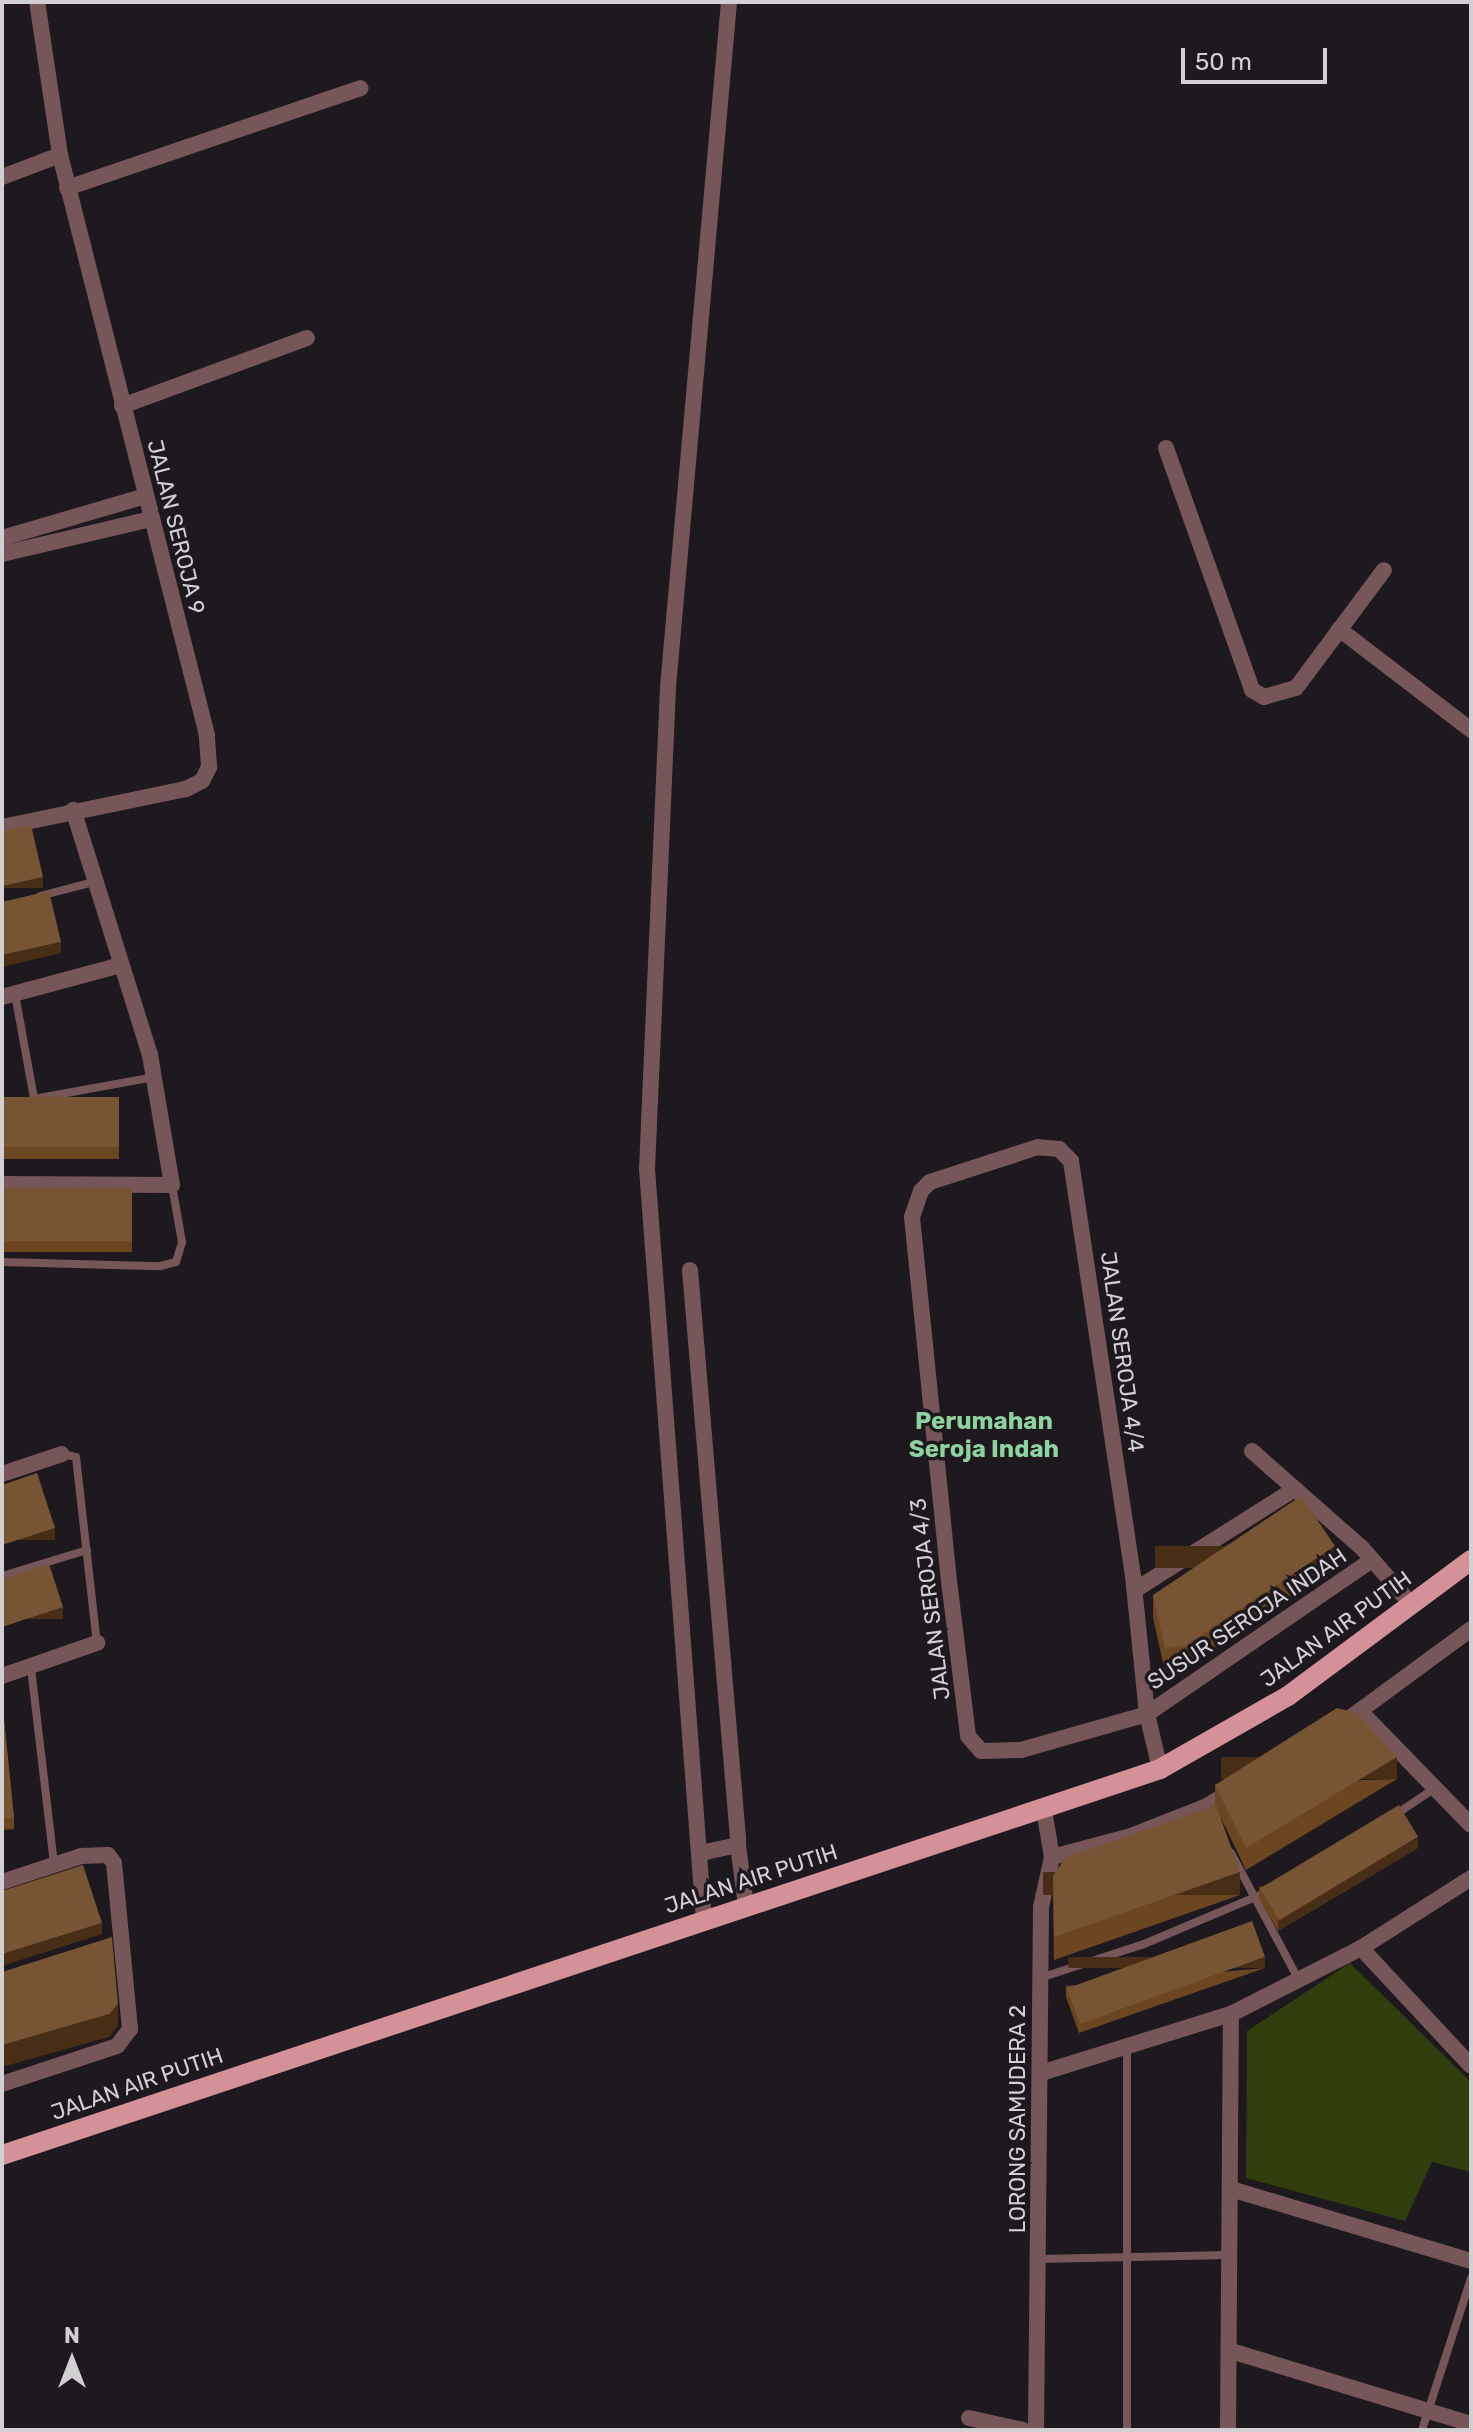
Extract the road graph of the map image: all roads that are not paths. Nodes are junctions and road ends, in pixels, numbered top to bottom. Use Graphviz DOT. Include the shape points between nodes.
graph roads {
  1 [pos="37,2"];
  2 [pos="729,2"];
  3 [pos="360,88"];
  4 [pos="60,155"];
  5 [pos="2,177"];
  6 [pos="67,188"];
  7 [pos="307,338"];
  8 [pos="122,406"];
  9 [pos="1166,448"];
  10 [pos="146,496"];
  11 [pos="151,519"];
  12 [pos="2,538"];
  13 [pos="2,554"];
  14 [pos="1384,570"];
  15 [pos="1339,629"];
  16 [pos="1471,730"];
  17 [pos="73,810"];
  18 [pos="2,827"];
  19 [pos="94,882"];
  20 [pos="33,898"];
  21 [pos="121,965"];
  22 [pos="8,996"];
  23 [pos="155,1077"];
  24 [pos="24,1099"];
  25 [pos="34,1099"];
  26 [pos="2,1184"];
  27 [pos="172,1185"];
  28 [pos="921,1191"];
  29 [pos="2,1262"];
  30 [pos="690,1270"];
  31 [pos="1252,1451"];
  32 [pos="62,1454"];
  33 [pos="2,1474"];
  34 [pos="1295,1489"];
  35 [pos="87,1550"];
  36 [pos="1372,1560"];
  37 [pos="1471,1560"];
  38 [pos="2,1576"];
  39 [pos="1135,1590"];
  40 [pos="1411,1604"];
  41 [pos="1471,1629"];
  42 [pos="97,1643"];
  43 [pos="31,1668"];
  44 [pos="2,1676"];
  45 [pos="1362,1713"];
  46 [pos="1147,1714"];
  47 [pos="1326,1734"];
  48 [pos="1160,1769"];
  49 [pos="1248,1781"];
  50 [pos="1435,1788"];
  51 [pos="1044,1810"];
  52 [pos="1382,1823"];
  53 [pos="1471,1825"];
  54 [pos="738,1845"];
  55 [pos="1228,1846"];
  56 [pos="701,1853"];
  57 [pos="1052,1857"];
  58 [pos="54,1864"];
  59 [pos="1471,1878"];
  60 [pos="2,1882"];
  61 [pos="1278,1885"];
  62 [pos="1255,1899"];
  63 [pos="746,1906"];
  64 [pos="704,1920"];
  65 [pos="1361,1948"];
  66 [pos="1040,1979"];
  67 [pos="1300,1982"];
  68 [pos="1231,2014"];
  69 [pos="1127,2048"];
  70 [pos="1471,2066"];
  71 [pos="1041,2073"];
  72 [pos="2,2084"];
  73 [pos="2,2155"];
  74 [pos="1231,2189"];
  75 [pos="1229,2255"];
  76 [pos="1127,2258"];
  77 [pos="1039,2259"];
  78 [pos="1471,2261"];
  79 [pos="1471,2278"];
  80 [pos="1231,2351"];
  81 [pos="1428,2410"];
  82 [pos="969,2418"];
  83 [pos="1471,2424"];
  84 [pos="1023,2430"];
  85 [pos="1036,2430"];
  86 [pos="1127,2430"];
  87 [pos="1228,2430"];
  88 [pos="1422,2430"];
  1 -- 4 [label="street, JALAN SEROJA 9"];
  2 -- 56 [label="street" via="668,687 647,1169"];
  3 -- 6 [label="street"];
  4 -- 5 [label="street"];
  4 -- 6 [label="street, JALAN SEROJA 9"];
  6 -- 8 [label="street, JALAN SEROJA 9"];
  7 -- 8 [label="street"];
  8 -- 10 [label="street, JALAN SEROJA 9"];
  9 -- 15 [label="street" via="1252,690 1264,697 1296,688"];
  10 -- 11 [label="street, JALAN SEROJA 9"];
  10 -- 12 [label="street"];
  11 -- 13 [label="street"];
  11 -- 17 [label="street, JALAN SEROJA 9" via="207,735 209,767 202,781 186,789"];
  14 -- 15 [label="street"];
  15 -- 16 [label="street"];
  17 -- 18 [label="street"];
  17 -- 19 [label="street"];
  19 -- 20 [label="lane"];
  19 -- 21 [label="street"];
  21 -- 22 [label="street"];
  21 -- 23 [label="street"];
  22 -- 25 [label="lane"];
  23 -- 25 [label="lane"];
  23 -- 27 [label="street"];
  24 -- 25 [label="lane"];
  26 -- 27 [label="street"];
  27 -- 29 [label="lane" via="182,1242 176,1262"];
  28 -- 39 [label="street, JALAN SEROJA 4/4" via="930,1182 1038,1147 1059,1149 1071,1161"];
  28 -- 46 [label="street, JALAN SEROJA 4/3" via="912,1217 968,1736 990,1754"];
  30 -- 54 [label="street"];
  31 -- 34 [label="street"];
  32 -- 33 [label="street"];
  32 -- 35 [label="lane" via="76,1457"];
  34 -- 36 [label="street"];
  34 -- 39 [label="street"];
  35 -- 38 [label="lane"];
  35 -- 42 [label="lane"];
  36 -- 40 [label="street"];
  36 -- 46 [label="street, SUSUR SEROJA INDAH"];
  37 -- 40 [label="main road, JALAN AIR PUTIH"];
  39 -- 46 [label="street, JALAN SEROJA 4/4"];
  40 -- 48 [label="main road, JALAN AIR PUTIH" via="1288,1696"];
  41 -- 45 [label="street"];
  42 -- 43 [label="street"];
  43 -- 44 [label="street"];
  43 -- 58 [label="lane"];
  45 -- 47 [label="street"];
  45 -- 50 [label="street"];
  46 -- 48 [label="street, JALAN SEROJA 4/4"];
  48 -- 51 [label="main road, JALAN AIR PUTIH"];
  49 -- 57 [label="street" via="1211,1813"];
  50 -- 52 [label="lane"];
  50 -- 53 [label="street"];
  51 -- 57 [label="street, LORONG SAMUDERA 2"];
  51 -- 63 [label="main road, JALAN AIR PUTIH"];
  54 -- 56 [label="street"];
  54 -- 63 [label="street"];
  55 -- 62 [label="lane"];
  56 -- 64 [label="street"];
  57 -- 66 [label="street, LORONG SAMUDERA 2" via="1041,1907"];
  58 -- 60 [label="street"];
  58 -- 72 [label="street" via="108,1855 114,1863 115,1944 130,2029 117,2046"];
  59 -- 65 [label="street"];
  61 -- 62 [label="lane"];
  62 -- 66 [label="lane"];
  62 -- 67 [label="lane"];
  63 -- 64 [label="main road, JALAN AIR PUTIH"];
  64 -- 73 [label="main road, JALAN AIR PUTIH"];
  65 -- 67 [label="street"];
  65 -- 70 [label="street"];
  66 -- 71 [label="street, LORONG SAMUDERA 2"];
  67 -- 68 [label="street"];
  68 -- 69 [label="street"];
  68 -- 74 [label="street"];
  69 -- 71 [label="street"];
  69 -- 76 [label="lane"];
  71 -- 77 [label="street, LORONG SAMUDERA 2"];
  74 -- 75 [label="street"];
  74 -- 78 [label="street"];
  75 -- 76 [label="lane"];
  75 -- 80 [label="street"];
  76 -- 77 [label="lane"];
  76 -- 86 [label="lane"];
  77 -- 85 [label="street, LORONG SAMUDERA 2"];
  79 -- 81 [label="lane"];
  80 -- 81 [label="street"];
  80 -- 87 [label="street"];
  81 -- 83 [label="street"];
  81 -- 88 [label="lane"];
  82 -- 84 [label="street"];
}
